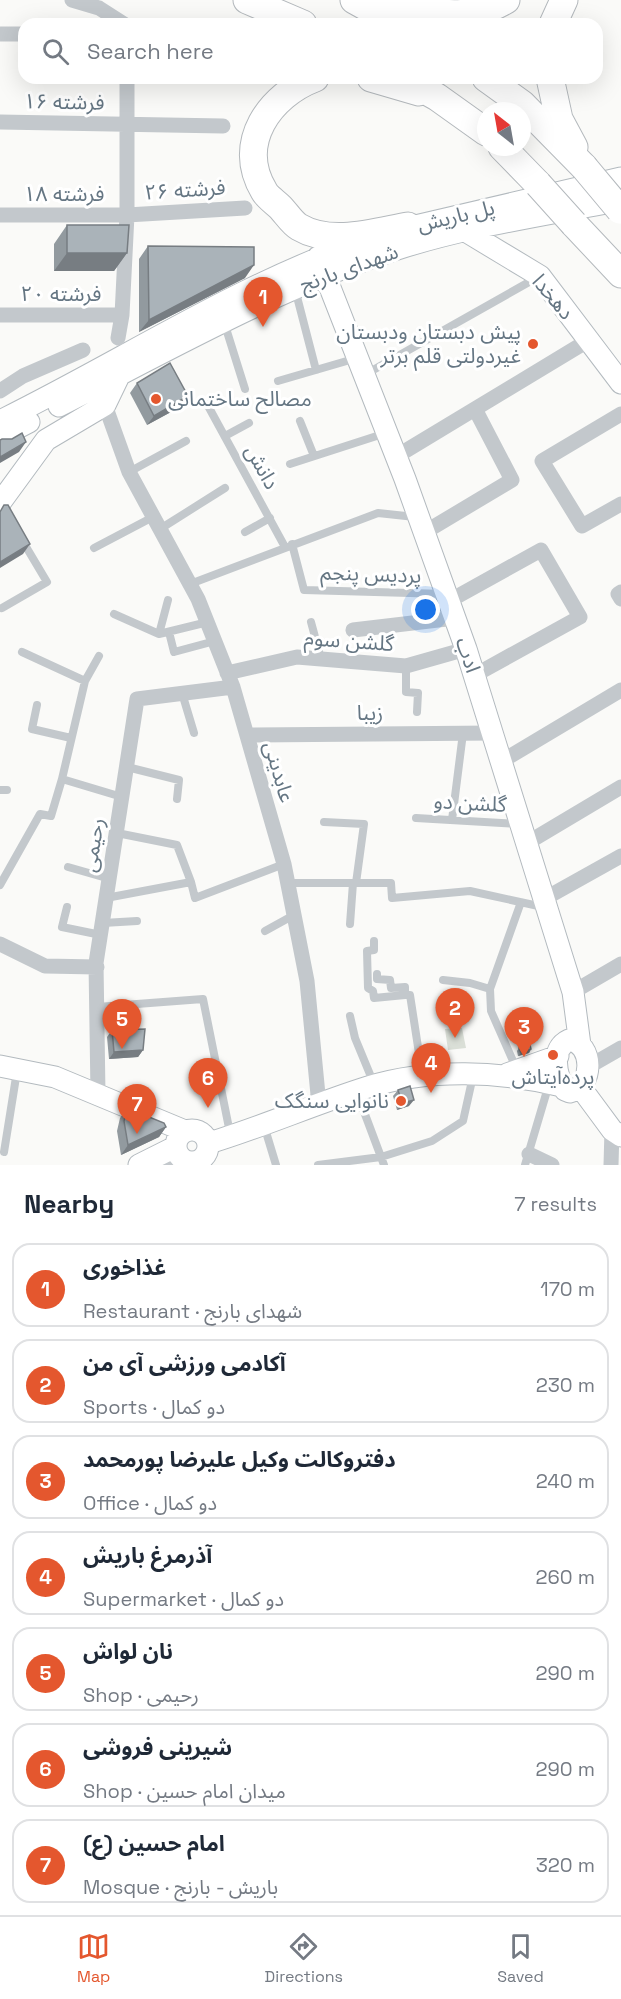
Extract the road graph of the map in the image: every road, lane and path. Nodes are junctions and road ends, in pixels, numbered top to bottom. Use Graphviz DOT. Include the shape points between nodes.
graph roads {
  1 [pos="72,0"];
  2 [pos="247,0"];
  3 [pos="354,0"];
  4 [pos="377,0"];
  5 [pos="506,0"];
  6 [pos="564,0"];
  7 [pos="437,3"];
  8 [pos="470,14"];
  9 [pos="115,18"];
  10 [pos="289,18"];
  11 [pos="386,18"];
  12 [pos="556,18"];
  13 [pos="0,34"];
  14 [pos="18,34"];
  15 [pos="127,84"];
  16 [pos="301,84"];
  17 [pos="392,84"];
  18 [pos="414,84"];
  19 [pos="494,84"];
  20 [pos="551,84"];
  21 [pos="437,97"];
  22 [pos="0,122"];
  23 [pos="127,125"];
  24 [pos="223,126"];
  25 [pos="477,126"];
  26 [pos="511,156"];
  27 [pos="584,167"];
  28 [pos="621,178"];
  29 [pos="621,200"];
  30 [pos="244,208"];
  31 [pos="621,210"];
  32 [pos="0,215"];
  33 [pos="127,215"];
  34 [pos="408,226"];
  35 [pos="467,232"];
  36 [pos="322,267"];
  37 [pos="621,274"];
  38 [pos="540,276"];
  39 [pos="295,288"];
  40 [pos="0,315"];
  41 [pos="122,315"];
  42 [pos="223,321"];
  43 [pos="118,338"];
  44 [pos="589,340"];
  45 [pos="83,350"];
  46 [pos="362,366"];
  47 [pos="316,370"];
  48 [pos="119,376"];
  49 [pos="278,381"];
  50 [pos="621,383"];
  51 [pos="245,389"];
  52 [pos="0,391"];
  53 [pos="207,404"];
  54 [pos="105,405"];
  55 [pos="475,409"];
  56 [pos="621,414"];
  57 [pos="0,421"];
  58 [pos="300,421"];
  59 [pos="249,423"];
  60 [pos="387,432"];
  61 [pos="225,436"];
  62 [pos="0,437"];
  63 [pos="186,441"];
  64 [pos="314,456"];
  65 [pos="397,456"];
  66 [pos="290,464"];
  67 [pos="129,472"];
  68 [pos="225,488"];
  69 [pos="621,504"];
  70 [pos="2,506"];
  71 [pos="270,518"];
  72 [pos="156,523"];
  73 [pos="422,525"];
  74 [pos="18,532"];
  75 [pos="245,532"];
  76 [pos="289,546"];
  77 [pos="94,548"];
  78 [pos="190,584"];
  79 [pos="621,592"];
  80 [pos="621,599"];
  81 [pos="168,600"];
  82 [pos="450,604"];
  83 [pos="2,608"];
  84 [pos="114,615"];
  85 [pos="208,622"];
  86 [pos="312,622"];
  87 [pos="353,630"];
  88 [pos="169,632"];
  89 [pos="159,634"];
  90 [pos="215,641"];
  91 [pos="466,649"];
  92 [pos="22,652"];
  93 [pos="99,656"];
  94 [pos="321,659"];
  95 [pos="406,666"];
  96 [pos="475,675"];
  97 [pos="230,680"];
  98 [pos="86,681"];
  99 [pos="621,690"];
  100 [pos="182,693"];
  101 [pos="37,705"];
  102 [pos="417,712"];
  103 [pos="194,733"];
  104 [pos="494,733"];
  105 [pos="463,734"];
  106 [pos="247,735"];
  107 [pos="71,738"];
  108 [pos="502,761"];
  109 [pos="127,768"];
  110 [pos="62,779"];
  111 [pos="621,787"];
  112 [pos="122,797"];
  113 [pos="177,799"];
  114 [pos="416,818"];
  115 [pos="452,820"];
  116 [pos="324,822"];
  117 [pos="117,833"];
  118 [pos="524,833"];
  119 [pos="621,856"];
  120 [pos="284,864"];
  121 [pos="68,867"];
  122 [pos="110,879"];
  123 [pos="191,882"];
  124 [pos="355,883"];
  125 [pos="288,884"];
  126 [pos="0,885"];
  127 [pos="106,898"];
  128 [pos="520,902"];
  129 [pos="546,903"];
  130 [pos="67,906"];
  131 [pos="294,915"];
  132 [pos="137,921"];
  133 [pos="350,924"];
  134 [pos="102,929"];
  135 [pos="265,931"];
  136 [pos="374,941"];
  137 [pos="0,944"];
  138 [pos="621,964"];
  139 [pos="97,967"];
  140 [pos="378,974"];
  141 [pos="443,980"];
  142 [pos="490,989"];
  143 [pos="573,992"];
  144 [pos="405,994"];
  145 [pos="97,1007"];
  146 [pos="350,1016"];
  147 [pos="568,1048"];
  148 [pos="621,1048"];
  149 [pos="588,1067"];
  150 [pos="9,1068"];
  151 [pos="512,1073"];
  152 [pos="473,1074"];
  153 [pos="423,1078"];
  154 [pos="564,1085"];
  155 [pos="366,1088"];
  156 [pos="98,1094"];
  157 [pos="319,1105"];
  158 [pos="237,1129"];
  159 [pos="617,1131"];
  160 [pos="266,1132"];
  161 [pos="191,1151"];
  162 [pos="4,1152"];
  163 [pos="527,1160"];
  164 [pos="382,1161"];
  165 [pos="139,1165"];
  166 [pos="276,1165"];
  167 [pos="318,1165"];
  168 [pos="552,1165"];
  169 [pos="611,1165"];
  1 -- 9 [label="street" via="99,8"];
  2 -- 10 [label="highway"];
  3 -- 11 [label="highway"];
  4 -- 8 [label="highway" via="435,14"];
  5 -- 8 [label="highway"];
  6 -- 12 [label="highway"];
  7 -- 8 [label="lane"];
  13 -- 14 [label="street"];
  15 -- 23 [label="street"];
  16 -- 34 [label="highway" via="287,90 267,111 256,133 253,160 264,191 299,227 326,235 351,236"];
  17 -- 21 [label="highway"];
  18 -- 21 [label="highway"];
  19 -- 27 [label="highway" via="522,104"];
  20 -- 27 [label="highway" via="559,119"];
  21 -- 25 [label="highway"];
  22 -- 23 [label="street, ۱۶ فرشته"];
  23 -- 24 [label="street, ۱۶ فرشته"];
  23 -- 33 [label="street"];
  26 -- 37 [label="highway, bridge"];
  27 -- 31 [label="highway, bridge"];
  28 -- 34 [label="main road, پل باریش"];
  29 -- 35 [label="main road, شهدای بارنج"];
  30 -- 33 [label="street, ۲۶ فرشته"];
  32 -- 33 [label="street, ۱۸ فرشته"];
  33 -- 41 [label="street"];
  34 -- 36 [label="main road, پل باریش"];
  35 -- 36 [label="main road, شهدای بارنج"];
  35 -- 38 [label="main road, دهخدا"];
  36 -- 39 [label="main road, شهدای بارنج"];
  36 -- 46 [label="main road, ادب"];
  36 -- 57 [label="main road" via="285,271"];
  38 -- 44 [label="main road, دهخدا"];
  38 -- 46 [label="lane"];
  39 -- 42 [label="main road, شهدای بارنج"];
  39 -- 47 [label="lane"];
  40 -- 41 [label="street, ۲۰ فرشته"];
  41 -- 43 [label="street"];
  42 -- 48 [label="main road, شهدای بارنج"];
  42 -- 51 [label="lane"];
  44 -- 50 [label="main road, دهخدا"];
  44 -- 55 [label="street"];
  45 -- 52 [label="street" via="23,376"];
  46 -- 47 [label="lane"];
  46 -- 60 [label="main road, ادب"];
  47 -- 49 [label="lane"];
  48 -- 54 [label="main road"];
  48 -- 62 [label="main road, شهدای بارنج"];
  53 -- 61 [label="lane, دانش"];
  54 -- 67 [label="street, عابدینی"];
  54 -- 70 [label="main road" via="46,440"];
  55 -- 65 [label="street"];
  55 -- 73 [label="street" via="512,480"];
  56 -- 69 [label="street" via="542,461 582,526"];
  58 -- 64 [label="lane"];
  59 -- 61 [label="lane"];
  60 -- 64 [label="lane"];
  60 -- 65 [label="main road, ادب"];
  61 -- 71 [label="lane, دانش"];
  63 -- 67 [label="lane"];
  64 -- 66 [label="lane"];
  65 -- 73 [label="main road, ادب"];
  67 -- 72 [label="street, عابدینی"];
  68 -- 72 [label="lane"];
  71 -- 75 [label="lane"];
  71 -- 76 [label="lane, دانش"];
  72 -- 77 [label="lane"];
  72 -- 78 [label="street, عابدینی"];
  73 -- 76 [label="lane" via="378,513"];
  73 -- 82 [label="main road, ادب"];
  74 -- 83 [label="lane" via="47,582"];
  76 -- 78 [label="lane"];
  76 -- 82 [label="lane, پردیس پنجم" via="304,590"];
  78 -- 85 [label="street, عابدینی"];
  79 -- 80 [label="street"];
  81 -- 89 [label="lane"];
  82 -- 87 [label="street"];
  82 -- 91 [label="main road, ادب"];
  82 -- 96 [label="street" via="541,550 580,617"];
  84 -- 89 [label="lane"];
  85 -- 88 [label="lane"];
  85 -- 90 [label="street, عابدینی"];
  86 -- 94 [label="lane"];
  88 -- 89 [label="lane"];
  88 -- 90 [label="lane" via="174,652"];
  90 -- 97 [label="street, عابدینی"];
  91 -- 95 [label="street, گلشن سوم"];
  91 -- 96 [label="main road, ادب"];
  92 -- 98 [label="lane"];
  93 -- 98 [label="lane"];
  94 -- 95 [label="street, گلشن سوم"];
  94 -- 97 [label="street, گلشن سوم" via="297,657"];
  95 -- 102 [label="lane" via="406,692 418,693"];
  96 -- 104 [label="main road, ادب"];
  97 -- 100 [label="street, رحیمی"];
  97 -- 106 [label="street, عابدینی"];
  98 -- 107 [label="lane"];
  99 -- 108 [label="street"];
  100 -- 103 [label="lane"];
  100 -- 109 [label="street, رحیمی" via="137,699"];
  101 -- 107 [label="lane" via="32,729"];
  104 -- 105 [label="street, زیبا"];
  104 -- 108 [label="main road, ادب"];
  105 -- 106 [label="street, زیبا"];
  105 -- 115 [label="lane"];
  106 -- 120 [label="street, عابدینی"];
  107 -- 110 [label="lane"];
  108 -- 118 [label="main road, ادب"];
  109 -- 112 [label="street, رحیمی"];
  109 -- 113 [label="lane" via="179,780"];
  110 -- 112 [label="lane"];
  110 -- 126 [label="lane" via="51,816 40,814"];
  111 -- 118 [label="street"];
  112 -- 117 [label="street, رحیمی"];
  114 -- 115 [label="lane, گلشن دو"];
  115 -- 118 [label="lane, گلشن دو"];
  116 -- 124 [label="lane" via="364,824"];
  117 -- 122 [label="street, رحیمی"];
  117 -- 123 [label="lane" via="177,845"];
  118 -- 129 [label="main road, ادب"];
  119 -- 129 [label="street"];
  120 -- 123 [label="lane" via="195,898"];
  120 -- 125 [label="street, عابدینی"];
  121 -- 122 [label="lane"];
  122 -- 127 [label="street, رحیمی"];
  123 -- 127 [label="lane"];
  124 -- 125 [label="lane"];
  124 -- 128 [label="lane" via="391,883 392,898 470,891"];
  124 -- 133 [label="lane"];
  125 -- 131 [label="street, عابدینی"];
  127 -- 134 [label="street, رحیمی"];
  128 -- 129 [label="lane"];
  128 -- 142 [label="lane"];
  129 -- 143 [label="main road, ادب"];
  130 -- 134 [label="lane" via="62,927"];
  131 -- 135 [label="lane"];
  131 -- 157 [label="street, عابدینی" via="307,981"];
  132 -- 134 [label="lane"];
  134 -- 139 [label="street, رحیمی"];
  136 -- 144 [label="lane" via="374,950 367,951 368,988 374,991 374,998"];
  137 -- 139 [label="street" via="45,966"];
  138 -- 143 [label="street"];
  139 -- 145 [label="street, رحیمی"];
  140 -- 144 [label="lane" via="377,979 390,980 392,988 405,987"];
  141 -- 142 [label="lane"];
  142 -- 151 [label="lane" via="491,1011"];
  143 -- 147 [label="main road"];
  144 -- 153 [label="lane" via="410,995"];
  145 -- 156 [label="street, رحیمی"];
  145 -- 158 [label="lane" via="203,999"];
  146 -- 155 [label="lane"];
  147 -- 149 [label="main road"];
  147 -- 151 [label="main road"];
  147 -- 154 [label="main road" via="557,1071"];
  148 -- 149 [label="street"];
  149 -- 154 [label="main road" via="586,1082"];
  150 -- 156 [label="main road" via="55,1077"];
  150 -- 162 [label="lane"];
  151 -- 152 [label="main road"];
  151 -- 154 [label="main road"];
  152 -- 153 [label="main road"];
  152 -- 164 [label="lane" via="463,1121 432,1141"];
  153 -- 155 [label="main road"];
  154 -- 159 [label="main road"];
  154 -- 163 [label="lane"];
  155 -- 157 [label="main road"];
  155 -- 164 [label="lane"];
  156 -- 161 [label="main road"];
  157 -- 158 [label="main road"];
  158 -- 161 [label="main road"];
  159 -- 169 [label="street"];
  160 -- 166 [label="lane"];
  161 -- 165 [label="main road"];
  163 -- 168 [label="street"];
  164 -- 167 [label="lane"];
}
